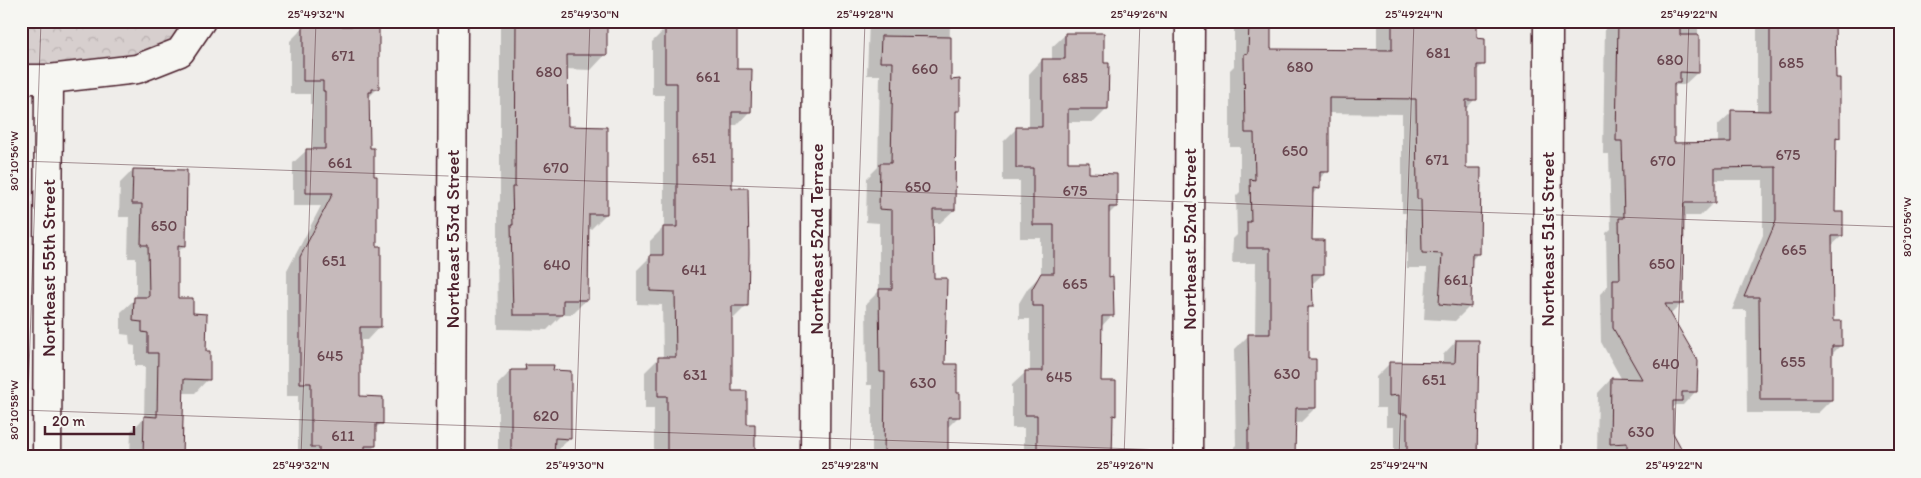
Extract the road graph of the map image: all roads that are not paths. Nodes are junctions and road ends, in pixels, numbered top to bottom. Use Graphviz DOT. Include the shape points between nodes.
graph roads {
  1 [pos="202,21"];
  2 [pos="454,21"];
  3 [pos="817,21"];
  4 [pos="1190,21"];
  5 [pos="1548,21"];
  6 [pos="21,79"];
  7 [pos="50,79"];
  8 [pos="48,457"];
  9 [pos="451,457"];
  10 [pos="815,457"];
  11 [pos="1188,457"];
  12 [pos="1547,457"];
  1 -- 7 [label="street" via="180,52 172,56 137,69"];
  2 -- 9 [label="street, Northeast 53rd Street"];
  3 -- 10 [label="street, Northeast 52nd Terrace"];
  4 -- 11 [label="street, Northeast 52nd Street"];
  5 -- 12 [label="street, Northeast 51st Street"];
  6 -- 7 [label="street"];
  7 -- 8 [label="street, Northeast 55th Street"];
}
